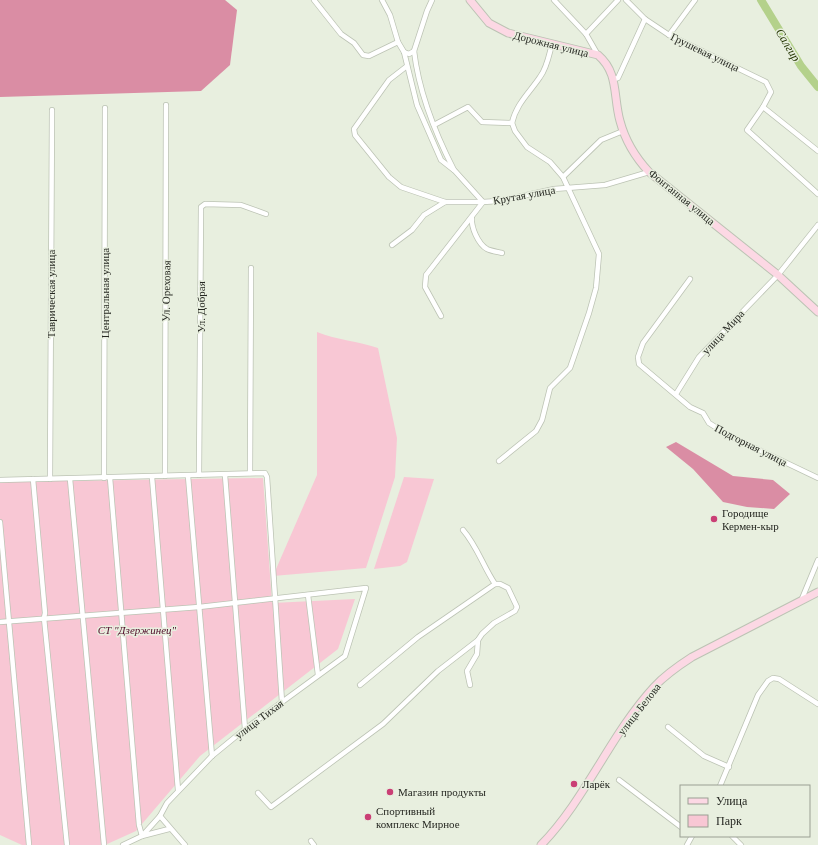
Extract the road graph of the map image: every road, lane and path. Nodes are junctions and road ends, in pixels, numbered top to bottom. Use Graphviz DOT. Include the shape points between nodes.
graph roads {
  1 [pos="314,0"];
  2 [pos="382,0"];
  3 [pos="432,0"];
  4 [pos="470,0"];
  5 [pos="554,0"];
  6 [pos="618,0"];
  7 [pos="626,0"];
  8 [pos="695,0"];
  9 [pos="645,19"];
  10 [pos="586,34"];
  11 [pos="669,35"];
  12 [pos="398,42"];
  13 [pos="552,44"];
  14 [pos="404,52"];
  15 [pos="414,52"];
  16 [pos="598,55"];
  17 [pos="407,66"];
  18 [pos="416,73"];
  19 [pos="614,79"];
  20 [pos="414,90"];
  21 [pos="166,105"];
  22 [pos="763,107"];
  23 [pos="106,108"];
  24 [pos="52,110"];
  25 [pos="512,123"];
  26 [pos="434,126"];
  27 [pos="623,131"];
  28 [pos="818,151"];
  29 [pos="455,171"];
  30 [pos="649,172"];
  31 [pos="563,177"];
  32 [pos="568,188"];
  33 [pos="818,194"];
  34 [pos="445,202"];
  35 [pos="483,202"];
  36 [pos="266,214"];
  37 [pos="472,218"];
  38 [pos="818,226"];
  39 [pos="392,245"];
  40 [pos="502,253"];
  41 [pos="251,268"];
  42 [pos="778,275"];
  43 [pos="690,279"];
  44 [pos="818,312"];
  45 [pos="441,316"];
  46 [pos="676,394"];
  47 [pos="499,461"];
  48 [pos="250,473"];
  49 [pos="200,475"];
  50 [pos="225,475"];
  51 [pos="165,476"];
  52 [pos="188,476"];
  53 [pos="152,477"];
  54 [pos="104,478"];
  55 [pos="110,478"];
  56 [pos="818,478"];
  57 [pos="33,479"];
  58 [pos="50,479"];
  59 [pos="70,479"];
  60 [pos="0,480"];
  61 [pos="0,522"];
  62 [pos="463,530"];
  63 [pos="818,560"];
  64 [pos="495,584"];
  65 [pos="818,592"];
  66 [pos="308,595"];
  67 [pos="274,599"];
  68 [pos="801,601"];
  69 [pos="236,603"];
  70 [pos="199,607"];
  71 [pos="163,609"];
  72 [pos="121,612"];
  73 [pos="82,615"];
  74 [pos="44,618"];
  75 [pos="0,622"];
  76 [pos="9,622"];
  77 [pos="478,640"];
  78 [pos="318,675"];
  79 [pos="360,685"];
  80 [pos="470,685"];
  81 [pos="282,702"];
  82 [pos="818,704"];
  83 [pos="668,728"];
  84 [pos="245,729"];
  85 [pos="212,756"];
  86 [pos="729,767"];
  87 [pos="619,780"];
  88 [pos="720,785"];
  89 [pos="178,790"];
  90 [pos="258,793"];
  91 [pos="160,816"];
  92 [pos="680,826"];
  93 [pos="169,829"];
  94 [pos="142,836"];
  95 [pos="733,837"];
  96 [pos="29,845"];
  97 [pos="67,845"];
  98 [pos="104,845"];
  99 [pos="123,845"];
  100 [pos="185,845"];
  101 [pos="540,845"];
  102 [pos="741,845"];
  1 -- 12 [label="street" via="341,34 354,43 363,55 369,56"];
  2 -- 12 [label="street, Крутая улица" via="390,15"];
  3 -- 15 [label="street"];
  4 -- 13 [label="main road, Дорожная улица" via="483,17 500,29 517,36"];
  5 -- 10 [label="street, Фонтанная улица"];
  6 -- 10 [label="street"];
  7 -- 9 [label="street, Грушевая улица"];
  8 -- 11 [label="street"];
  9 -- 11 [label="street, Грушевая улица"];
  9 -- 19 [label="street" via="618,78"];
  10 -- 16 [label="street, Фонтанная улица"];
  11 -- 22 [label="street, Грушевая улица" via="766,82 770,92"];
  12 -- 14 [label="street, Крутая улица"];
  13 -- 16 [label="main road, Дорожная улица"];
  13 -- 25 [label="street" via="541,76 525,96"];
  14 -- 15 [label="street"];
  14 -- 17 [label="street, Крутая улица"];
  15 -- 18 [label="street"];
  16 -- 19 [label="main road, Фонтанная улица" via="605,61"];
  17 -- 20 [label="street, Крутая улица"];
  17 -- 34 [label="street" via="389,80 354,132 389,177 401,186"];
  18 -- 20 [label="street"];
  18 -- 26 [label="street"];
  19 -- 27 [label="main road, Фонтанная улица"];
  20 -- 29 [label="street, Крутая улица" via="417,105 441,160"];
  21 -- 51 [label="street, Ул. Ореховая"];
  22 -- 28 [label="street"];
  22 -- 33 [label="street, Грушевая улица" via="748,130"];
  23 -- 54 [label="street, Центральная улица"];
  24 -- 58 [label="street, Таврическая улица"];
  25 -- 26 [label="street" via="482,122 468,107"];
  25 -- 31 [label="street" via="527,147 550,162"];
  26 -- 29 [label="street"];
  27 -- 30 [label="main road, Фонтанная улица" via="633,152"];
  27 -- 31 [label="street" via="601,140"];
  29 -- 35 [label="street, Крутая улица"];
  30 -- 32 [label="street, Крутая улица" via="610,184"];
  30 -- 42 [label="main road, Фонтанная улица"];
  31 -- 32 [label="street"];
  32 -- 35 [label="street, Крутая улица"];
  32 -- 47 [label="street" via="599,254 596,288 570,368 550,388 542,420 536,431"];
  34 -- 35 [label="street"];
  34 -- 39 [label="street" via="424,215 412,230"];
  35 -- 37 [label="street"];
  36 -- 49 [label="street, Ул. Добрая" via="235,204 205,204 200,207"];
  37 -- 40 [label="street" via="473,228 480,242 486,248"];
  37 -- 45 [label="street" via="426,275 425,287"];
  38 -- 42 [label="street, улица Мира"];
  41 -- 48 [label="street"];
  42 -- 44 [label="main road, Фонтанная улица"];
  42 -- 46 [label="street, улица Мира" via="699,358"];
  43 -- 46 [label="street, Подгорная улица" via="643,343 638,356 639,364"];
  46 -- 56 [label="street, Подгорная улица" via="690,407 703,413 709,423 728,435"];
  48 -- 50 [label="street"];
  48 -- 67 [label="street" via="263,472 267,477"];
  49 -- 50 [label="street"];
  49 -- 52 [label="street"];
  50 -- 69 [label="street"];
  51 -- 52 [label="street"];
  51 -- 53 [label="street"];
  52 -- 70 [label="street"];
  53 -- 55 [label="street"];
  53 -- 71 [label="street"];
  54 -- 55 [label="street"];
  54 -- 59 [label="street"];
  55 -- 72 [label="street"];
  57 -- 58 [label="street"];
  57 -- 60 [label="street"];
  57 -- 74 [label="street"];
  58 -- 59 [label="street"];
  59 -- 73 [label="street"];
  61 -- 76 [label="street"];
  62 -- 64 [label="street" via="472,541"];
  63 -- 68 [label="street"];
  64 -- 77 [label="street" via="508,588 516,608 494,623"];
  64 -- 79 [label="street" via="418,637"];
  65 -- 68 [label="main road, улица Белова"];
  66 -- 67 [label="street"];
  66 -- 78 [label="street"];
  66 -- 78 [label="street, улица Тихая" via="366,588 345,656"];
  67 -- 69 [label="street"];
  67 -- 81 [label="street"];
  68 -- 101 [label="main road, улица Белова" via="692,657 654,686 626,722 554,831"];
  69 -- 70 [label="street"];
  69 -- 84 [label="street"];
  70 -- 71 [label="street"];
  70 -- 85 [label="street"];
  71 -- 72 [label="street"];
  71 -- 89 [label="street"];
  72 -- 73 [label="street"];
  72 -- 94 [label="street"];
  73 -- 74 [label="street"];
  73 -- 98 [label="street"];
  74 -- 76 [label="street"];
  74 -- 97 [label="street"];
  75 -- 76 [label="street"];
  76 -- 96 [label="street"];
  77 -- 80 [label="street" via="476,654 467,671"];
  77 -- 90 [label="street" via="438,671 383,724 272,807"];
  78 -- 81 [label="street, улица Тихая"];
  81 -- 84 [label="street, улица Тихая"];
  82 -- 86 [label="street" via="782,680 770,680 758,695"];
  83 -- 86 [label="street" via="704,756"];
  84 -- 85 [label="street, улица Тихая"];
  85 -- 89 [label="street, улица Тихая"];
  86 -- 88 [label="street"];
  87 -- 92 [label="street"];
  89 -- 91 [label="street, улица Тихая"];
  91 -- 93 [label="street"];
  91 -- 94 [label="street, улица Тихая"];
  93 -- 94 [label="street"];
  93 -- 100 [label="street"];
  94 -- 99 [label="street"];
  95 -- 102 [label="street"];
}
